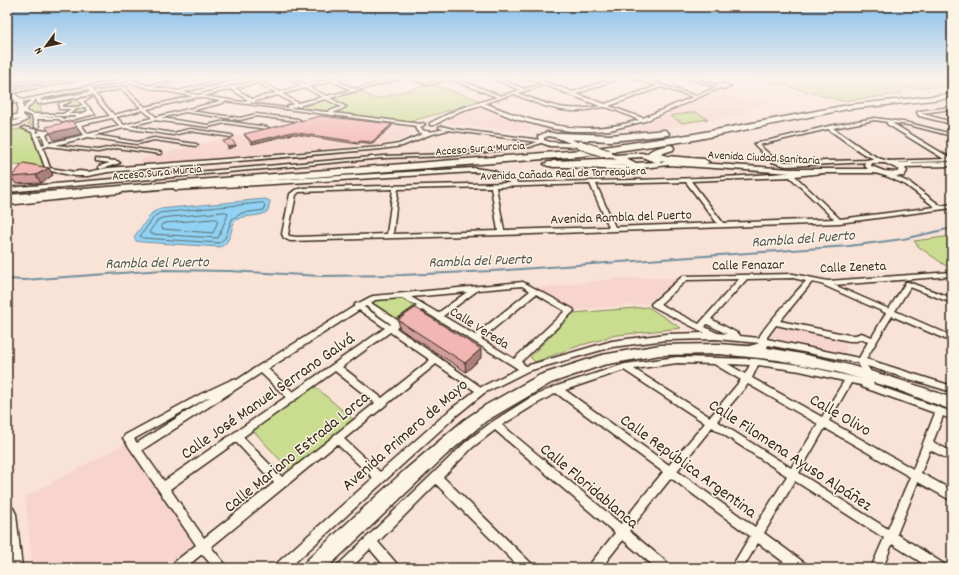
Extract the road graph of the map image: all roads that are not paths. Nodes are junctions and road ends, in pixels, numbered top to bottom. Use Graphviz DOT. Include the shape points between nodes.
graph roads {
  1 [pos="8,105"];
  2 [pos="15,105"];
  3 [pos="28,105"];
  4 [pos="31,105"];
  5 [pos="38,105"];
  6 [pos="39,105"];
  7 [pos="60,105"];
  8 [pos="103,105"];
  9 [pos="141,105"];
  10 [pos="161,105"];
  11 [pos="179,105"];
  12 [pos="210,105"];
  13 [pos="253,105"];
  14 [pos="299,105"];
  15 [pos="340,105"];
  16 [pos="477,105"];
  17 [pos="482,105"];
  18 [pos="545,105"];
  19 [pos="602,105"];
  20 [pos="608,105"];
  21 [pos="678,105"];
  22 [pos="842,105"];
  23 [pos="860,105"];
  24 [pos="86,106"];
  25 [pos="261,106"];
  26 [pos="605,106"];
  27 [pos="76,108"];
  28 [pos="145,108"];
  29 [pos="952,108"];
  30 [pos="283,109"];
  31 [pos="185,111"];
  32 [pos="307,111"];
  33 [pos="20,112"];
  34 [pos="328,113"];
  35 [pos="40,115"];
  36 [pos="113,116"];
  37 [pos="34,117"];
  38 [pos="62,117"];
  39 [pos="7,118"];
  40 [pos="155,118"];
  41 [pos="764,118"];
  42 [pos="788,118"];
  43 [pos="298,120"];
  44 [pos="642,120"];
  45 [pos="885,120"];
  46 [pos="952,123"];
  47 [pos="78,124"];
  48 [pos="8,126"];
  49 [pos="37,126"];
  50 [pos="122,126"];
  51 [pos="439,126"];
  52 [pos="829,127"];
  53 [pos="267,128"];
  54 [pos="418,129"];
  55 [pos="7,132"];
  56 [pos="43,133"];
  57 [pos="35,134"];
  58 [pos="87,135"];
  59 [pos="952,135"];
  60 [pos="231,136"];
  61 [pos="501,136"];
  62 [pos="542,139"];
  63 [pos="561,139"];
  64 [pos="48,145"];
  65 [pos="196,145"];
  66 [pos="40,147"];
  67 [pos="521,147"];
  68 [pos="864,152"];
  69 [pos="160,154"];
  70 [pos="449,155"];
  71 [pos="652,158"];
  72 [pos="98,160"];
  73 [pos="630,160"];
  74 [pos="883,161"];
  75 [pos="704,162"];
  76 [pos="870,163"];
  77 [pos="952,163"];
  78 [pos="548,164"];
  79 [pos="895,164"];
  80 [pos="730,168"];
  81 [pos="347,170"];
  82 [pos="830,171"];
  83 [pos="876,171"];
  84 [pos="902,172"];
  85 [pos="75,174"];
  86 [pos="886,174"];
  87 [pos="791,175"];
  88 [pos="210,177"];
  89 [pos="687,180"];
  90 [pos="592,182"];
  91 [pos="516,184"];
  92 [pos="908,184"];
  93 [pos="493,185"];
  94 [pos="396,187"];
  95 [pos="7,190"];
  96 [pos="7,194"];
  97 [pos="7,198"];
  98 [pos="7,203"];
  99 [pos="952,206"];
  100 [pos="939,207"];
  101 [pos="839,220"];
  102 [pos="720,225"];
  103 [pos="613,229"];
  104 [pos="501,233"];
  105 [pos="390,236"];
  106 [pos="290,239"];
  107 [pos="951,274"];
  108 [pos="745,277"];
  109 [pos="810,280"];
  110 [pos="906,281"];
  111 [pos="823,282"];
  112 [pos="475,289"];
  113 [pos="535,291"];
  114 [pos="405,296"];
  115 [pos="952,301"];
  116 [pos="362,304"];
  117 [pos="422,306"];
  118 [pos="890,313"];
  119 [pos="438,316"];
  120 [pos="707,320"];
  121 [pos="774,322"];
  122 [pos="394,326"];
  123 [pos="699,328"];
  124 [pos="738,338"];
  125 [pos="476,339"];
  126 [pos="952,339"];
  127 [pos="763,341"];
  128 [pos="873,341"];
  129 [pos="708,346"];
  130 [pos="745,350"];
  131 [pos="436,360"];
  132 [pos="861,361"];
  133 [pos="756,362"];
  134 [pos="515,363"];
  135 [pos="336,367"];
  136 [pos="625,367"];
  137 [pos="262,369"];
  138 [pos="525,370"];
  139 [pos="870,375"];
  140 [pos="747,379"];
  141 [pos="849,380"];
  142 [pos="951,387"];
  143 [pos="557,389"];
  144 [pos="481,391"];
  145 [pos="292,398"];
  146 [pos="381,403"];
  147 [pos="946,407"];
  148 [pos="952,416"];
  149 [pos="712,422"];
  150 [pos="824,422"];
  151 [pos="495,425"];
  152 [pos="237,437"];
  153 [pos="337,438"];
  154 [pos="928,444"];
  155 [pos="137,448"];
  156 [pos="952,456"];
  157 [pos="670,472"];
  158 [pos="793,474"];
  159 [pos="916,475"];
  160 [pos="436,477"];
  161 [pos="380,478"];
  162 [pos="281,484"];
  163 [pos="163,488"];
  164 [pos="952,496"];
  165 [pos="7,514"];
  166 [pos="622,532"];
  167 [pos="756,536"];
  168 [pos="890,537"];
  169 [pos="370,541"];
  170 [pos="203,546"];
  171 [pos="12,568"];
  172 [pos="176,568"];
  173 [pos="221,568"];
  174 [pos="280,568"];
  175 [pos="313,568"];
  176 [pos="343,568"];
  177 [pos="393,568"];
  178 [pos="528,568"];
  179 [pos="594,568"];
  180 [pos="665,568"];
  181 [pos="737,568"];
  182 [pos="802,568"];
  183 [pos="877,568"];
  184 [pos="940,568"];
  1 -- 33 [label="street"];
  2 -- 33 [label="street"];
  3 -- 37 [label="street" via="25,112"];
  4 -- 33 [label="street"];
  5 -- 33 [label="street"];
  6 -- 35 [label="street"];
  7 -- 27 [label="street" via="60,108"];
  8 -- 36 [label="street"];
  9 -- 28 [label="street"];
  10 -- 28 [label="street"];
  11 -- 31 [label="street"];
  12 -- 31 [label="street"];
  13 -- 25 [label="street"];
  14 -- 30 [label="street"];
  14 -- 32 [label="street"];
  15 -- 34 [label="street" via="344,107"];
  16 -- 51 [label="street" via="459,110"];
  17 -- 44 [label="street" via="524,122 561,129 605,129"];
  18 -- 26 [label="street" via="559,109 582,110"];
  19 -- 26 [label="street"];
  20 -- 26 [label="street"];
  21 -- 44 [label="street"];
  22 -- 41 [label="highway, Acceso Sur a Murcia"];
  23 -- 42 [label="highway, Acceso Sur a Murcia"];
  24 -- 27 [label="street"];
  24 -- 38 [label="street" via="93,114 63,121"];
  25 -- 30 [label="street"];
  26 -- 44 [label="street"];
  27 -- 38 [label="street"];
  28 -- 36 [label="street"];
  28 -- 40 [label="street"];
  29 -- 46 [label="street" via="919,112 921,115"];
  30 -- 32 [label="street"];
  31 -- 40 [label="street"];
  31 -- 43 [label="street" via="240,119 256,115"];
  32 -- 34 [label="street"];
  33 -- 39 [label="street"];
  33 -- 48 [label="street"];
  33 -- 48 [label="street"];
  33 -- 55 [label="street"];
  33 -- 57 [label="street"];
  34 -- 54 [label="street"];
  35 -- 37 [label="street"];
  35 -- 38 [label="street"];
  36 -- 47 [label="street"];
  36 -- 50 [label="street"];
  37 -- 38 [label="street"];
  37 -- 49 [label="street"];
  40 -- 50 [label="street"];
  40 -- 53 [label="street" via="208,126 225,122"];
  41 -- 63 [label="highway" via="674,132"];
  41 -- 88 [label="highway, Acceso Sur a Murcia" via="676,136 579,149"];
  42 -- 71 [label="highway"];
  42 -- 81 [label="highway, Acceso Sur a Murcia" via="694,137 608,150"];
  45 -- 52 [label="street" via="875,119"];
  45 -- 59 [label="street"];
  45 -- 77 [label="street"];
  47 -- 56 [label="street"];
  47 -- 58 [label="street"];
  50 -- 58 [label="street"];
  50 -- 60 [label="street" via="173,134 190,130"];
  51 -- 54 [label="street" via="432,124"];
  51 -- 54 [label="street" via="429,133"];
  51 -- 61 [label="street"];
  52 -- 68 [label="street"];
  52 -- 76 [label="street" via="756,144 774,161 791,165"];
  54 -- 85 [label="street" via="400,145 381,148"];
  56 -- 57 [label="street" via="42,131"];
  56 -- 64 [label="street"];
  57 -- 66 [label="street"];
  58 -- 64 [label="street"];
  58 -- 65 [label="street" via="137,143 154,139"];
  61 -- 62 [label="street"];
  61 -- 67 [label="street" via="526,141 527,144"];
  62 -- 63 [label="street" via="552,134"];
  62 -- 63 [label="street" via="548,144"];
  62 -- 67 [label="street" via="536,145"];
  63 -- 73 [label="street, bridge"];
  64 -- 66 [label="street"];
  64 -- 69 [label="street" via="98,151 117,147"];
  66 -- 85 [label="street" via="48,169"];
  67 -- 70 [label="street"];
  68 -- 74 [label="street"];
  68 -- 76 [label="street"];
  70 -- 88 [label="highway"];
  70 -- 95 [label="street" via="384,157"];
  71 -- 73 [label="street" via="642,155"];
  71 -- 73 [label="street" via="643,166"];
  71 -- 75 [label="highway" via="656,154 666,159"];
  71 -- 80 [label="street, Avenida Ciudad Sanitaria" via="674,163"];
  72 -- 85 [label="street" via="117,163"];
  73 -- 78 [label="highway"];
  74 -- 76 [label="street, Avenida Ciudad Sanitaria"];
  74 -- 77 [label="street"];
  74 -- 79 [label="street, Avenida Ciudad Sanitaria"];
  75 -- 76 [label="street, Avenida Ciudad Sanitaria" via="789,168"];
  76 -- 83 [label="street"];
  77 -- 79 [label="street"];
  77 -- 84 [label="street"];
  78 -- 80 [label="street" via="637,169"];
  78 -- 81 [label="highway" via="353,172"];
  79 -- 84 [label="street"];
  80 -- 82 [label="street, Avenida Ciudad Sanitaria"];
  81 -- 97 [label="highway, Acceso Sur a Murcia"];
  82 -- 83 [label="street, Avenida Ciudad Sanitaria"];
  82 -- 87 [label="street, Avenida Cañada Real de Torreagüera"];
  83 -- 86 [label="street"];
  84 -- 86 [label="street"];
  84 -- 92 [label="street"];
  86 -- 92 [label="street"];
  87 -- 89 [label="street, Avenida Cañada Real de Torreagüera"];
  87 -- 101 [label="street"];
  88 -- 96 [label="highway, Acceso Sur a Murcia"];
  89 -- 90 [label="street, Avenida Cañada Real de Torreagüera"];
  89 -- 102 [label="street"];
  90 -- 91 [label="street, Avenida Cañada Real de Torreagüera"];
  90 -- 103 [label="street"];
  91 -- 93 [label="street, Avenida Cañada Real de Torreagüera"];
  91 -- 98 [label="street" via="492,172 459,170 149,189"];
  92 -- 100 [label="street"];
  93 -- 94 [label="street, Avenida Cañada Real de Torreagüera"];
  93 -- 104 [label="street"];
  94 -- 105 [label="street"];
  94 -- 106 [label="street, Avenida Cañada Real de Torreagüera" via="297,191 292,198 285,234"];
  99 -- 100 [label="street, Avenida Rambla del Puerto"];
  100 -- 101 [label="street, Avenida Rambla del Puerto"];
  101 -- 102 [label="street, Avenida Rambla del Puerto"];
  102 -- 103 [label="street, Avenida Rambla del Puerto"];
  103 -- 104 [label="street, Avenida Rambla del Puerto"];
  104 -- 105 [label="street, Avenida Rambla del Puerto"];
  105 -- 106 [label="street, Avenida Rambla del Puerto"];
  107 -- 110 [label="street, Calle Zeneta"];
  108 -- 109 [label="street, Calle Fenazar" via="793,276"];
  108 -- 120 [label="street"];
  108 -- 123 [label="street, Calle Fenazar" via="685,278 655,304"];
  109 -- 111 [label="street, Calle Zeneta"];
  109 -- 121 [label="street, Calle Zeneta"];
  110 -- 111 [label="street, Calle Zeneta"];
  110 -- 115 [label="street"];
  110 -- 118 [label="street"];
  111 -- 118 [label="street"];
  112 -- 113 [label="street" via="523,284"];
  112 -- 114 [label="street"];
  112 -- 119 [label="street"];
  113 -- 125 [label="street"];
  113 -- 134 [label="street" via="570,311"];
  114 -- 116 [label="street" via="373,298"];
  114 -- 117 [label="street, Calle Vereda"];
  116 -- 122 [label="street"];
  116 -- 137 [label="street"];
  117 -- 119 [label="street, Calle Vereda"];
  117 -- 122 [label="street, Calle José Manuel Serrano Galvá"];
  118 -- 126 [label="street"];
  118 -- 128 [label="street"];
  119 -- 125 [label="street, Calle Vereda"];
  120 -- 123 [label="street"];
  120 -- 124 [label="street, Avenida Primero de Mayo"];
  121 -- 127 [label="street, Calle Zeneta" via="763,336"];
  121 -- 128 [label="street" via="849,338 861,336"];
  122 -- 131 [label="street"];
  122 -- 135 [label="street, Calle José Manuel Serrano Galvá"];
  123 -- 129 [label="street"];
  124 -- 127 [label="street, Avenida Primero de Mayo"];
  124 -- 129 [label="street, Avenida Primero de Mayo"];
  125 -- 134 [label="street, Calle Vereda"];
  127 -- 130 [label="street, Avenida Primero de Mayo" via="764,346"];
  127 -- 132 [label="street, Avenida Primero de Mayo"];
  128 -- 132 [label="street"];
  129 -- 130 [label="main road, Avenida Primero de Mayo"];
  129 -- 133 [label="street, Avenida Primero de Mayo"];
  129 -- 136 [label="street, Avenida Primero de Mayo" via="676,360"];
  129 -- 138 [label="street, Avenida Primero de Mayo" via="686,336 651,338 571,354"];
  129 -- 140 [label="street, Calle Olivo"];
  129 -- 175 [label="main road, Avenida Primero de Mayo" via="629,354 581,366 550,377 497,405 456,436"];
  130 -- 139 [label="main road, Avenida Primero de Mayo" via="815,361"];
  131 -- 144 [label="street"];
  131 -- 146 [label="street, Calle Mariano Estrada Lorca"];
  132 -- 139 [label="street"];
  132 -- 142 [label="street, Avenida Primero de Mayo"];
  133 -- 140 [label="street"];
  133 -- 141 [label="street, Avenida Primero de Mayo" via="800,368"];
  134 -- 138 [label="street, Calle Vereda"];
  135 -- 145 [label="street, Calle José Manuel Serrano Galvá"];
  135 -- 146 [label="street"];
  136 -- 143 [label="street, Avenida Primero de Mayo"];
  136 -- 149 [label="street, Calle Filomena Ayuso Alpáñez"];
  137 -- 145 [label="street"];
  137 -- 155 [label="street"];
  137 -- 155 [label="street" via="204,396 128,438"];
  138 -- 144 [label="street, Avenida Primero de Mayo"];
  139 -- 141 [label="street, Avenida Primero de Mayo" via="869,384"];
  139 -- 147 [label="main road, Avenida Primero de Mayo" via="904,386"];
  140 -- 149 [label="street"];
  140 -- 150 [label="street, Calle Olivo"];
  141 -- 147 [label="street, Avenida Primero de Mayo"];
  141 -- 150 [label="street"];
  143 -- 151 [label="street, Avenida Primero de Mayo"];
  143 -- 157 [label="street, Calle República Argentina"];
  144 -- 161 [label="street, Avenida Primero de Mayo"];
  145 -- 152 [label="street, Calle José Manuel Serrano Galvá"];
  146 -- 153 [label="street, Calle Mariano Estrada Lorca"];
  147 -- 148 [label="street, Avenida Primero de Mayo"];
  147 -- 154 [label="street"];
  149 -- 157 [label="street"];
  149 -- 158 [label="street, Calle Filomena Ayuso Alpáñez"];
  150 -- 158 [label="street"];
  150 -- 159 [label="street, Calle Olivo"];
  151 -- 160 [label="street, Avenida Primero de Mayo" via="470,444"];
  151 -- 166 [label="street, Calle Floridablanca"];
  152 -- 162 [label="street"];
  152 -- 163 [label="street, Calle José Manuel Serrano Galvá"];
  153 -- 161 [label="street"];
  153 -- 162 [label="street, Calle Mariano Estrada Lorca"];
  154 -- 156 [label="street"];
  154 -- 159 [label="street"];
  155 -- 163 [label="street"];
  157 -- 166 [label="street"];
  157 -- 167 [label="street, Calle República Argentina"];
  158 -- 167 [label="street"];
  158 -- 168 [label="street, Calle Filomena Ayuso Alpáñez"];
  159 -- 164 [label="street, Calle Olivo"];
  159 -- 168 [label="street"];
  160 -- 169 [label="street, Avenida Primero de Mayo"];
  160 -- 178 [label="street"];
  161 -- 174 [label="street, Avenida Primero de Mayo"];
  162 -- 170 [label="street, Calle Mariano Estrada Lorca"];
  163 -- 170 [label="street"];
  165 -- 171 [label="main road"];
  166 -- 179 [label="street"];
  166 -- 180 [label="street, Calle Floridablanca"];
  167 -- 181 [label="street"];
  167 -- 182 [label="street, Calle República Argentina"];
  168 -- 183 [label="street"];
  168 -- 184 [label="street, Calle Filomena Ayuso Alpáñez"];
  169 -- 176 [label="street, Avenida Primero de Mayo"];
  169 -- 177 [label="street"];
  170 -- 172 [label="street, Calle Mariano Estrada Lorca"];
  170 -- 173 [label="street"];
}
